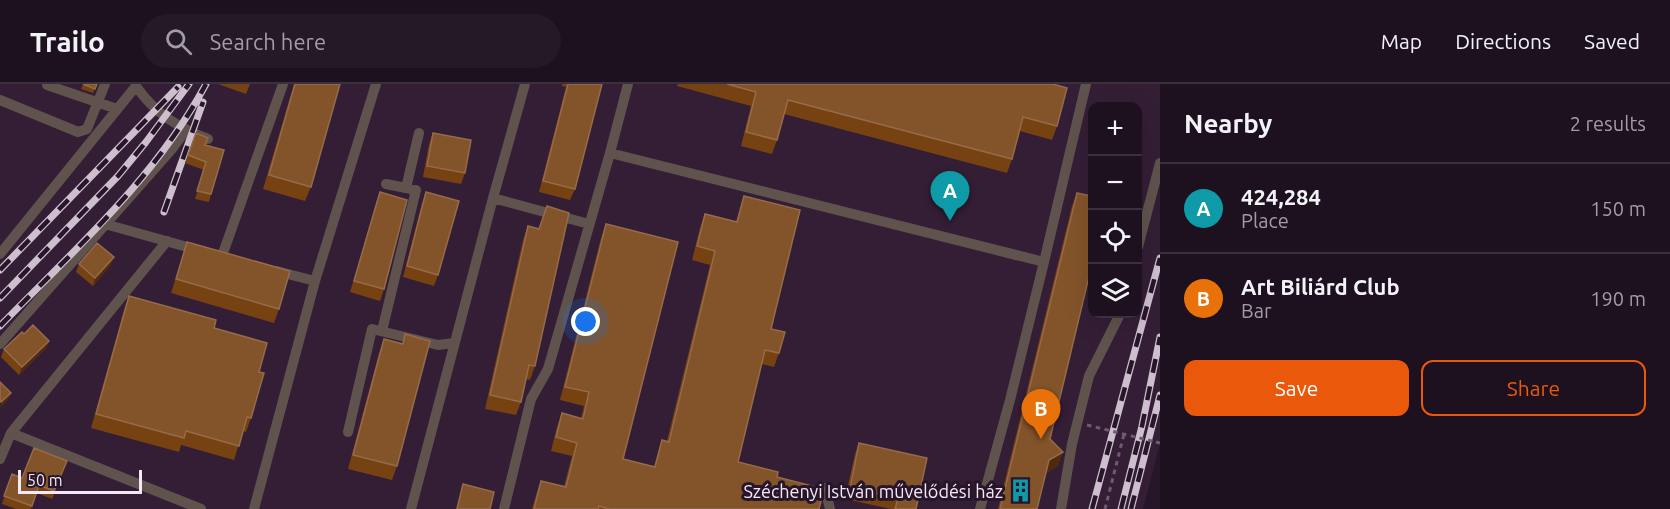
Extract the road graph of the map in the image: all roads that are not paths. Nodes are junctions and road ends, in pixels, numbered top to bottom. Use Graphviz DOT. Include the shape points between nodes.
graph roads {
  1 [pos="47,84"];
  2 [pos="105,84"];
  3 [pos="283,84"];
  4 [pos="376,84"];
  5 [pos="525,84"];
  6 [pos="628,84"];
  7 [pos="1086,84"];
  8 [pos="137,85"];
  9 [pos="0,100"];
  10 [pos="97,103"];
  11 [pos="117,109"];
  12 [pos="186,130"];
  13 [pos="419,133"];
  14 [pos="208,139"];
  15 [pos="610,153"];
  16 [pos="1160,163"];
  17 [pos="386,184"];
  18 [pos="406,188"];
  19 [pos="494,198"];
  20 [pos="105,224"];
  21 [pos="589,224"];
  22 [pos="1142,229"];
  23 [pos="167,241"];
  24 [pos="0,254"];
  25 [pos="222,256"];
  26 [pos="233,259"];
  27 [pos="1044,262"];
  28 [pos="267,268"];
  29 [pos="315,281"];
  30 [pos="1118,318"];
  31 [pos="382,331"];
  32 [pos="454,343"];
  33 [pos="0,344"];
  34 [pos="348,432"];
  35 [pos="11,433"];
  36 [pos="0,459"];
  37 [pos="825,488"];
  38 [pos="201,509"];
  39 [pos="254,509"];
  40 [pos="411,509"];
  41 [pos="504,509"];
  42 [pos="830,509"];
  43 [pos="980,509"];
  44 [pos="1061,509"];
  1 -- 10 [label="lane"];
  2 -- 10 [label="lane"];
  3 -- 25 [label="lane"];
  4 -- 29 [label="lane"];
  5 -- 19 [label="lane"];
  6 -- 15 [label="lane"];
  7 -- 27 [label="lane"];
  8 -- 11 [label="lane"];
  8 -- 12 [label="lane" via="149,104"];
  9 -- 10 [label="lane" via="78,132 87,129"];
  10 -- 11 [label="lane"];
  11 -- 24 [label="lane"];
  12 -- 14 [label="lane"];
  12 -- 20 [label="lane"];
  13 -- 18 [label="lane"];
  15 -- 21 [label="lane"];
  15 -- 27 [label="lane"];
  16 -- 22 [label="lane"];
  17 -- 18 [label="lane"];
  18 -- 31 [label="lane" via="416,190"];
  19 -- 21 [label="lane"];
  19 -- 32 [label="lane"];
  20 -- 23 [label="lane"];
  20 -- 33 [label="lane"];
  21 -- 41 [label="lane" via="548,369 531,399"];
  23 -- 25 [label="lane"];
  23 -- 35 [label="lane"];
  25 -- 26 [label="lane"];
  27 -- 43 [label="lane"];
  28 -- 29 [label="lane"];
  29 -- 39 [label="lane"];
  30 -- 44 [label="lane" via="1089,376"];
  31 -- 32 [label="lane" via="438,345"];
  31 -- 34 [label="lane" via="372,329"];
  32 -- 40 [label="lane"];
  35 -- 36 [label="lane"];
  35 -- 38 [label="lane"];
  37 -- 42 [label="lane"];
}
